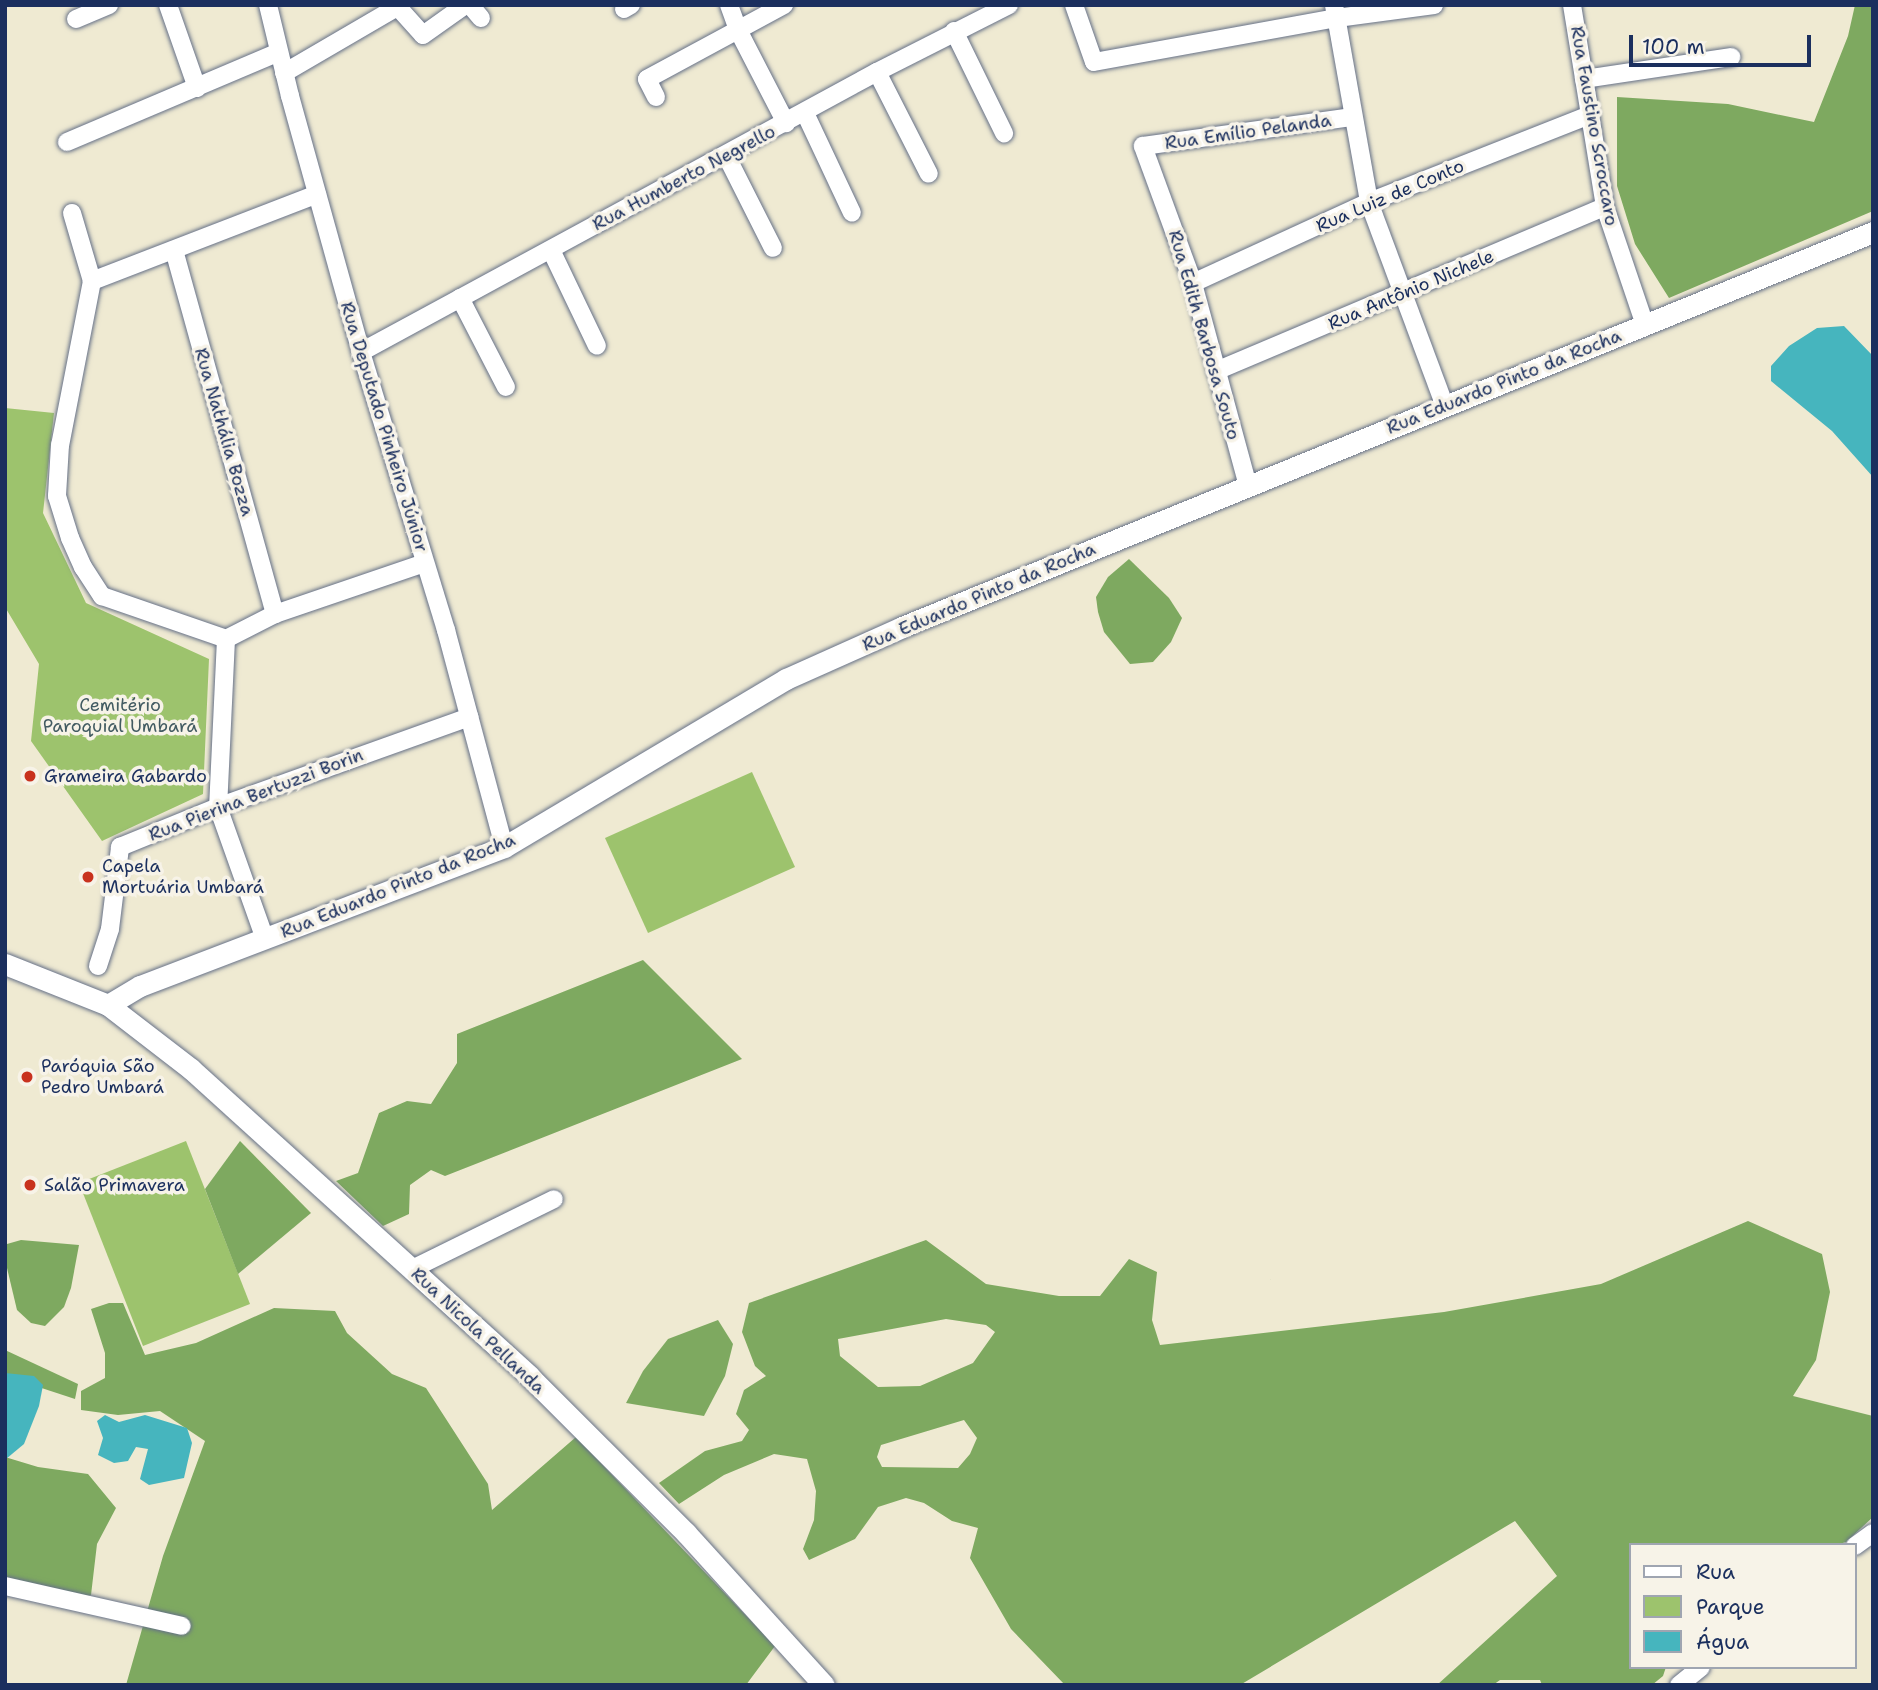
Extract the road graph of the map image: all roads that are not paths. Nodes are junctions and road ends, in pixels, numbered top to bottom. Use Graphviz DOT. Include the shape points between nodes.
graph roads {
  1 [pos="109,5"];
  2 [pos="168,5"];
  3 [pos="268,5"];
  4 [pos="729,5"];
  5 [pos="784,5"];
  6 [pos="1009,5"];
  7 [pos="1074,5"];
  8 [pos="1434,5"];
  9 [pos="1572,5"];
  10 [pos="396,6"];
  11 [pos="472,10"];
  12 [pos="1336,12"];
  13 [pos="76,19"];
  14 [pos="738,30"];
  15 [pos="954,31"];
  16 [pos="279,52"];
  17 [pos="1731,57"];
  18 [pos="877,72"];
  19 [pos="284,73"];
  20 [pos="1584,79"];
  21 [pos="197,88"];
  22 [pos="656,97"];
  23 [pos="805,113"];
  24 [pos="1590,115"];
  25 [pos="1353,117"];
  26 [pos="786,123"];
  27 [pos="1004,133"];
  28 [pos="67,142"];
  29 [pos="1143,146"];
  30 [pos="726,155"];
  31 [pos="929,174"];
  32 [pos="317,194"];
  33 [pos="1369,202"];
  34 [pos="1605,207"];
  35 [pos="72,213"];
  36 [pos="852,213"];
  37 [pos="1873,232"];
  38 [pos="773,248"];
  39 [pos="174,250"];
  40 [pos="551,250"];
  41 [pos="92,281"];
  42 [pos="1193,283"];
  43 [pos="1405,294"];
  44 [pos="460,298"];
  45 [pos="1645,325"];
  46 [pos="597,346"];
  47 [pos="361,352"];
  48 [pos="1216,371"];
  49 [pos="506,387"];
  50 [pos="1445,406"];
  51 [pos="1248,486"];
  52 [pos="425,563"];
  53 [pos="275,614"];
  54 [pos="226,639"];
  55 [pos="469,718"];
  56 [pos="218,807"];
  57 [pos="504,847"];
  58 [pos="265,939"];
  59 [pos="5,964"];
  60 [pos="98,966"];
  61 [pos="108,1005"];
  62 [pos="554,1199"];
  63 [pos="412,1269"];
  64 [pos="1873,1532"];
  65 [pos="1857,1544"];
  66 [pos="5,1586"];
  67 [pos="182,1626"];
  68 [pos="1699,1669"];
  69 [pos="824,1685"];
  70 [pos="1679,1685"];
  1 -- 13 [label="street"];
  2 -- 21 [label="street"];
  3 -- 16 [label="street, Rua Deputado Pinheiro Júnior"];
  4 -- 14 [label="street"];
  5 -- 14 [label="street"];
  6 -- 15 [label="street, Rua Humberto Negrello"];
  7 -- 12 [label="street" via="1094,62"];
  8 -- 12 [label="street"];
  9 -- 20 [label="street, Rua Faustino Scroccaro"];
  10 -- 11 [label="street" via="423,35"];
  10 -- 19 [label="street"];
  12 -- 25 [label="street"];
  14 -- 22 [label="street" via="648,79"];
  14 -- 26 [label="street"];
  15 -- 18 [label="street, Rua Humberto Negrello"];
  15 -- 27 [label="street"];
  16 -- 19 [label="street, Rua Deputado Pinheiro Júnior"];
  16 -- 21 [label="street"];
  17 -- 20 [label="street"];
  18 -- 23 [label="street, Rua Humberto Negrello"];
  18 -- 31 [label="street"];
  19 -- 32 [label="street, Rua Deputado Pinheiro Júnior"];
  20 -- 24 [label="street, Rua Faustino Scroccaro"];
  21 -- 28 [label="street"];
  23 -- 26 [label="street, Rua Humberto Negrello"];
  23 -- 36 [label="street"];
  24 -- 33 [label="street, Rua Luiz de Conto"];
  24 -- 34 [label="street, Rua Faustino Scroccaro"];
  25 -- 29 [label="street, Rua Emílio Pelanda"];
  25 -- 33 [label="street"];
  26 -- 30 [label="street, Rua Humberto Negrello"];
  29 -- 42 [label="street, Rua Edith Barbosa Souto"];
  30 -- 38 [label="street"];
  30 -- 40 [label="street, Rua Humberto Negrello"];
  32 -- 39 [label="street"];
  32 -- 47 [label="street, Rua Deputado Pinheiro Júnior"];
  33 -- 42 [label="street, Rua Luiz de Conto"];
  33 -- 43 [label="street"];
  34 -- 43 [label="street, Rua Antônio Nichele"];
  34 -- 45 [label="street, Rua Faustino Scroccaro"];
  35 -- 41 [label="street"];
  37 -- 45 [label="main road, Rua Eduardo Pinto da Rocha"];
  39 -- 41 [label="street"];
  39 -- 53 [label="street, Rua Nathália Bozza"];
  40 -- 44 [label="street, Rua Humberto Negrello"];
  40 -- 46 [label="street"];
  41 -- 54 [label="street" via="60,445 57,496 70,538 102,596"];
  42 -- 48 [label="street, Rua Edith Barbosa Souto"];
  43 -- 48 [label="street, Rua Antônio Nichele"];
  43 -- 50 [label="street"];
  44 -- 47 [label="street, Rua Humberto Negrello"];
  44 -- 49 [label="street"];
  45 -- 50 [label="main road, Rua Eduardo Pinto da Rocha"];
  47 -- 52 [label="street, Rua Deputado Pinheiro Júnior"];
  48 -- 51 [label="street, Rua Edith Barbosa Souto"];
  50 -- 51 [label="main road, Rua Eduardo Pinto da Rocha"];
  51 -- 57 [label="main road, Rua Eduardo Pinto da Rocha" via="786,679"];
  52 -- 53 [label="street"];
  52 -- 55 [label="street, Rua Deputado Pinheiro Júnior"];
  53 -- 54 [label="street"];
  54 -- 56 [label="street"];
  55 -- 56 [label="street, Rua Pierina Bertuzzi Borin"];
  55 -- 57 [label="street, Rua Deputado Pinheiro Júnior"];
  56 -- 58 [label="street"];
  56 -- 60 [label="street, Rua Pierina Bertuzzi Borin" via="120,847 110,929"];
  57 -- 58 [label="main road, Rua Eduardo Pinto da Rocha"];
  58 -- 61 [label="main road, Rua Eduardo Pinto da Rocha" via="140,986"];
  59 -- 61 [label="main road, Rua Nicola Pellanda"];
  61 -- 63 [label="main road, Rua Nicola Pellanda" via="191,1069"];
  62 -- 63 [label="street"];
  63 -- 69 [label="main road, Rua Nicola Pellanda" via="529,1376 686,1533"];
  64 -- 65 [label="street"];
  66 -- 67 [label="street"];
  68 -- 70 [label="street"];
}
